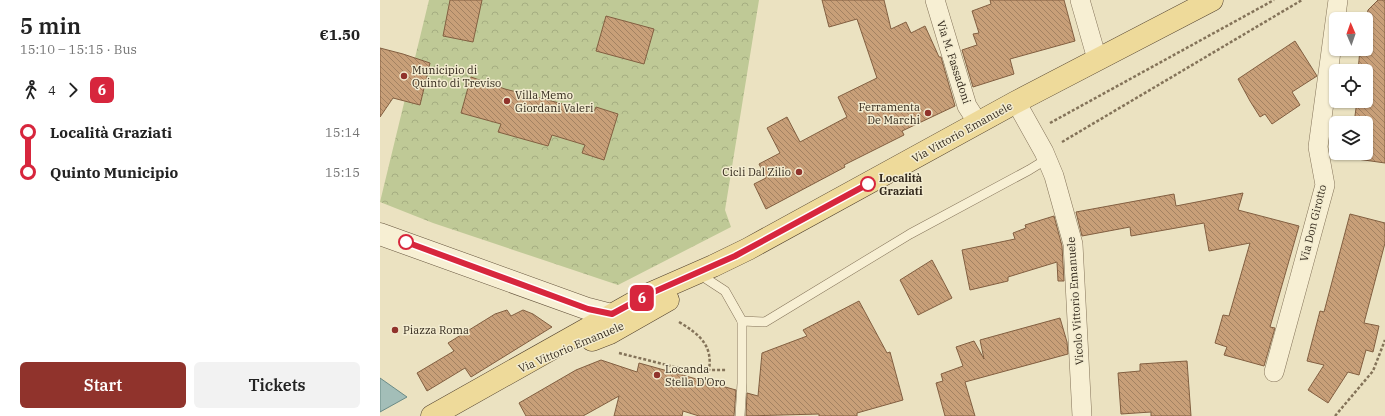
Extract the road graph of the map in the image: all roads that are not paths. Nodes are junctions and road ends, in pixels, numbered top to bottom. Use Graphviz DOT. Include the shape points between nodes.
graph roads {
  1 [pos="935,0"];
  2 [pos="1080,0"];
  3 [pos="1338,0"];
  4 [pos="1202,2"];
  5 [pos="1097,60"];
  6 [pos="1016,102"];
  7 [pos="978,123"];
  8 [pos="1046,155"];
  9 [pos="380,234"];
  10 [pos="708,271"];
  11 [pos="612,314"];
  12 [pos="742,321"];
  13 [pos="1274,372"];
  14 [pos="507,374"];
  15 [pos="437,413"];
  16 [pos="740,416"];
  17 [pos="1082,416"];
  1 -- 7 [label="street, Via M. Fassadoni" via="968,106"];
  2 -- 5 [label="street"];
  3 -- 13 [label="street, Via Don Girotto" via="1318,147 1325,185"];
  4 -- 5 [label="main road, Via Vittorio Emanuele"];
  5 -- 6 [label="main road, Via Vittorio Emanuele"];
  6 -- 7 [label="main road, Via Vittorio Emanuele"];
  6 -- 8 [label="street, Vicolo Vittorio Emanuele"];
  7 -- 10 [label="main road, Via Vittorio Emanuele"];
  8 -- 12 [label="lane" via="1029,170 910,234 765,322"];
  8 -- 17 [label="street, Vicolo Vittorio Emanuele" via="1073,244"];
  9 -- 11 [label="main road" via="588,309"];
  10 -- 11 [label="main road, Via Vittorio Emanuele" via="649,294"];
  10 -- 12 [label="lane" via="725,291"];
  10 -- 14 [label="main road, Via Vittorio Emanuele" via="678,294 610,333"];
  11 -- 14 [label="main road, Via Vittorio Emanuele"];
  12 -- 16 [label="lane"];
  14 -- 15 [label="main road, Via Vittorio Emanuele"];
}
